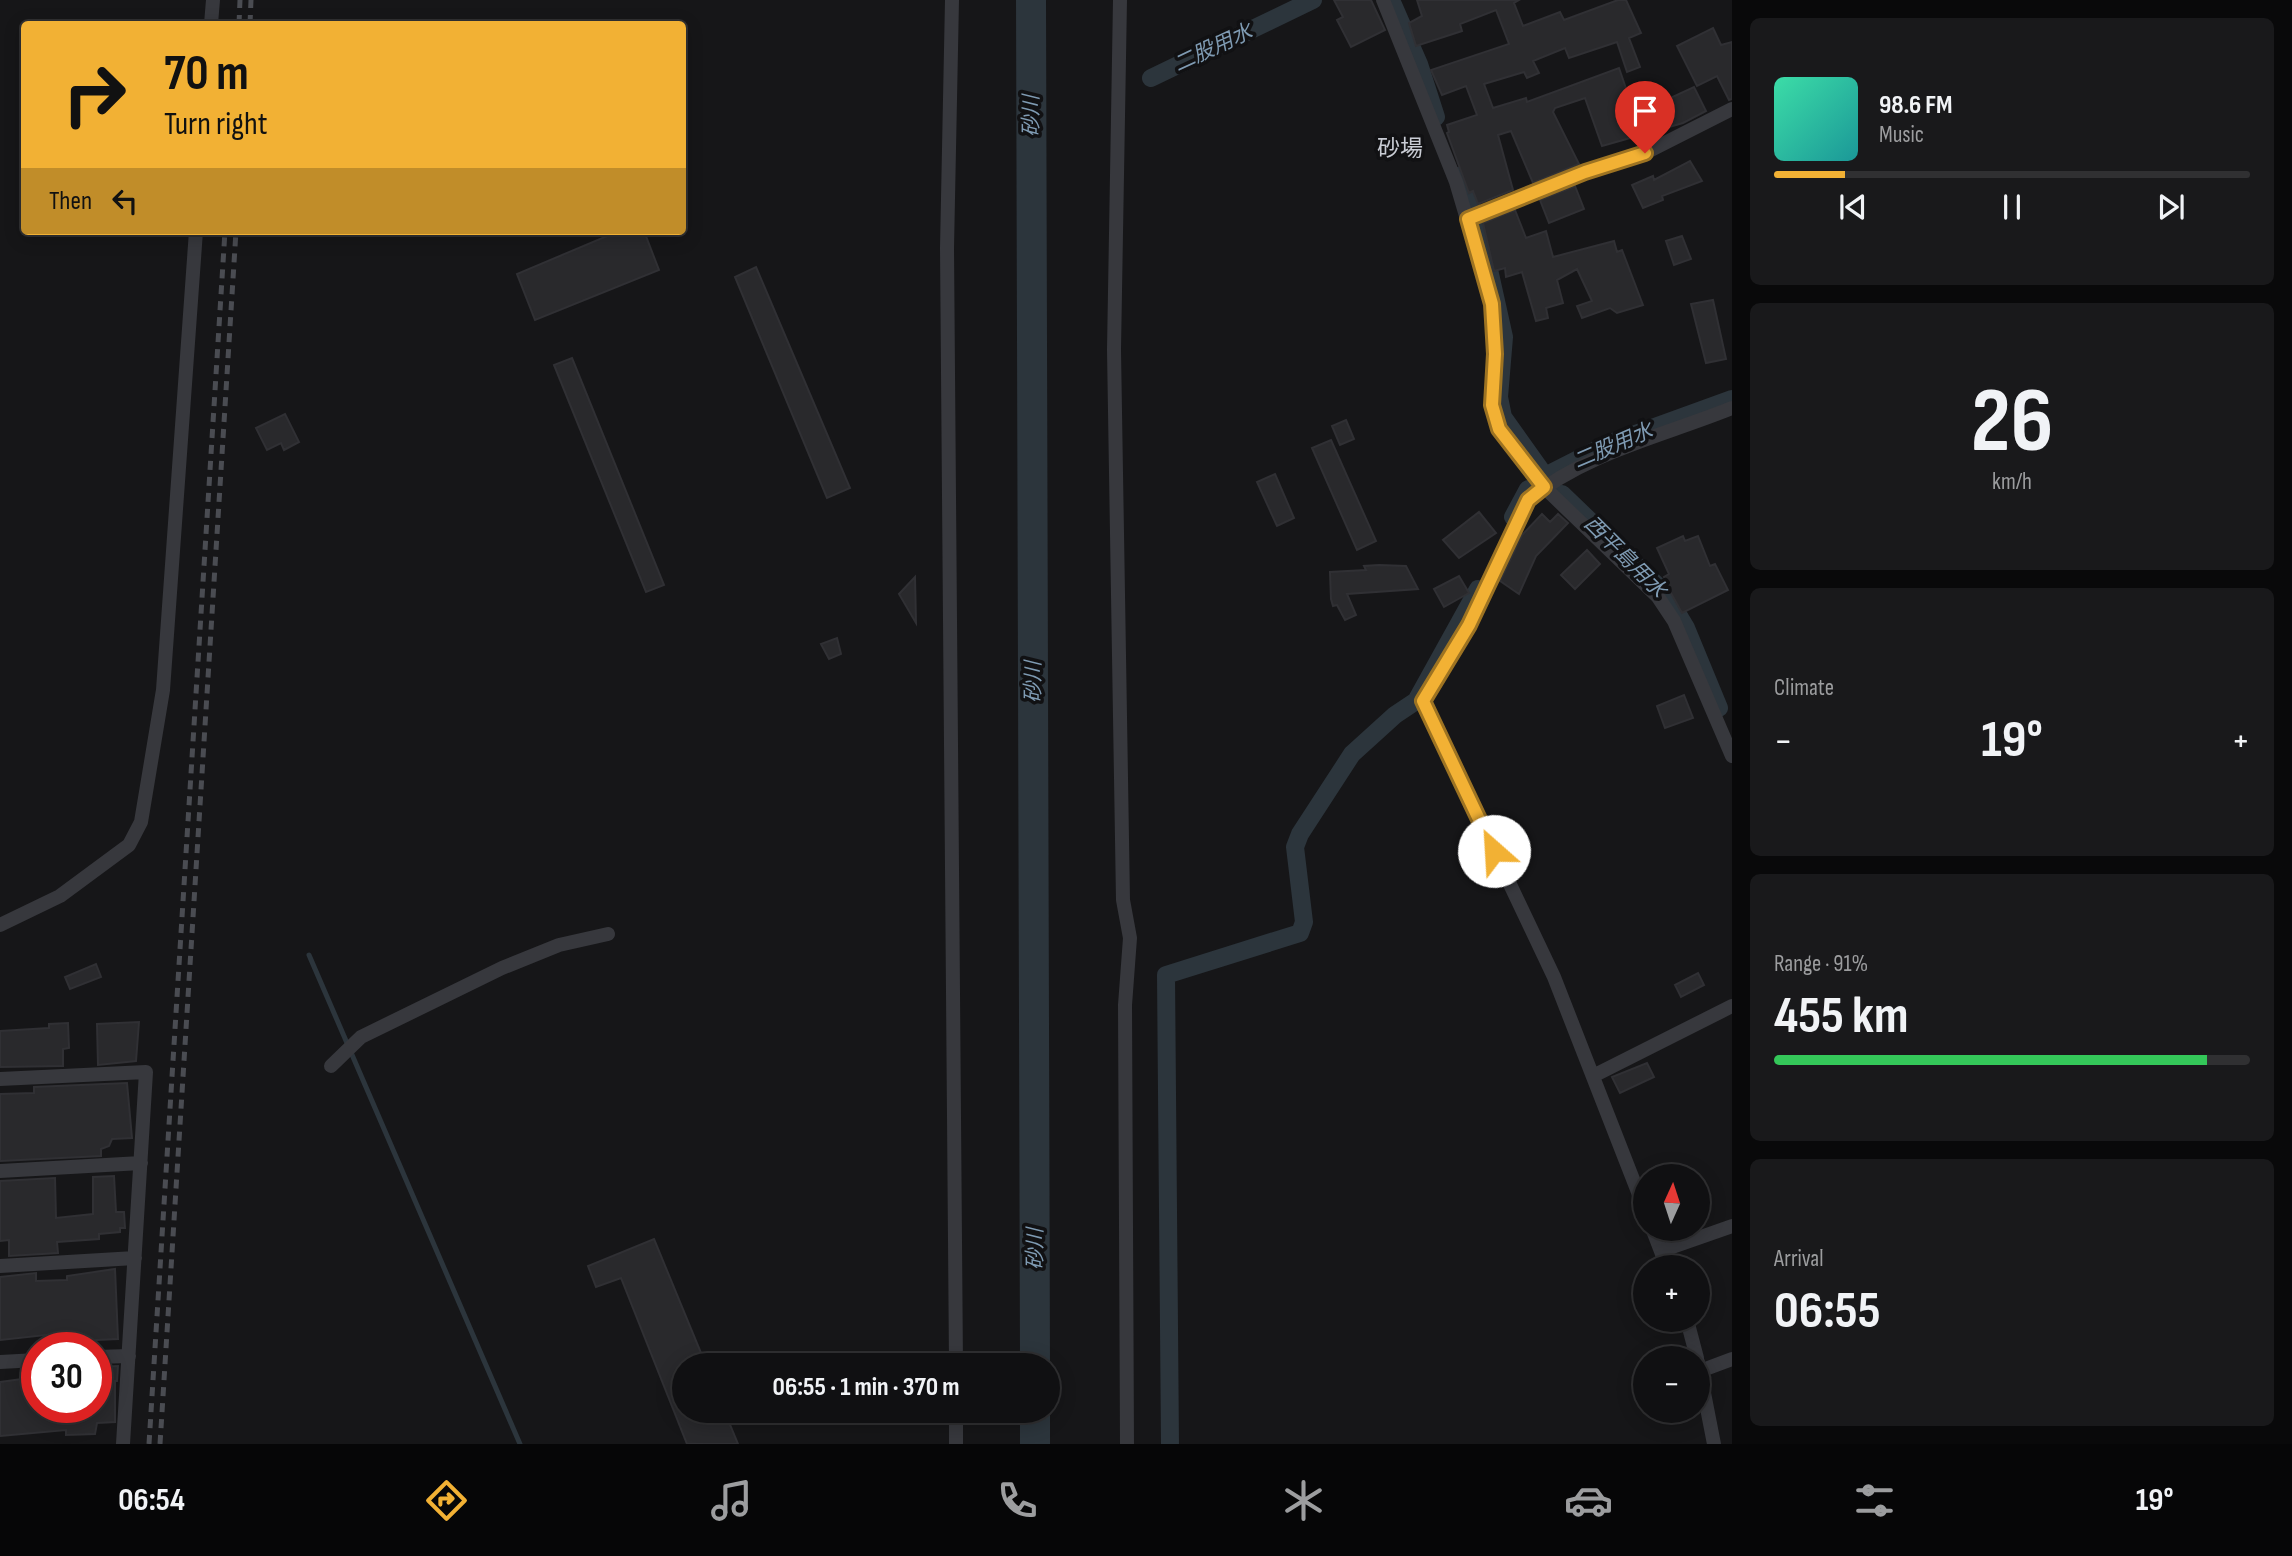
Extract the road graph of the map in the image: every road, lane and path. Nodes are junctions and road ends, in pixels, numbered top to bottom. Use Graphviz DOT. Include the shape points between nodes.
graph roads {
  1 [pos="213,0"];
  2 [pos="952,0"];
  3 [pos="1120,0"];
  4 [pos="1382,0"];
  5 [pos="211,21"];
  6 [pos="1732,109"];
  7 [pos="1468,219"];
  8 [pos="195,235"];
  9 [pos="1732,408"];
  10 [pos="1544,487"];
  11 [pos="1732,756"];
  12 [pos="0,925"];
  13 [pos="608,933"];
  14 [pos="1732,1006"];
  15 [pos="331,1066"];
  16 [pos="1593,1076"];
  17 [pos="0,1079"];
  18 [pos="141,1163"];
  19 [pos="0,1171"];
  20 [pos="1633,1179"];
  21 [pos="1732,1226"];
  22 [pos="1657,1241"];
  23 [pos="1661,1251"];
  24 [pos="1662,1255"];
  25 [pos="135,1258"];
  26 [pos="0,1266"];
  27 [pos="956,1353"];
  28 [pos="130,1356"];
  29 [pos="112,1357"];
  30 [pos="1732,1359"];
  31 [pos="21,1361"];
  32 [pos="0,1362"];
  33 [pos="1710,1362"];
  34 [pos="956,1423"];
  35 [pos="1710,1423"];
  36 [pos="123,1444"];
  37 [pos="956,1444"];
  38 [pos="1127,1444"];
  39 [pos="1714,1444"];
  1 -- 5 [label="street"];
  2 -- 27 [label="street" via="947,248"];
  3 -- 38 [label="street" via="1114,350 1123,900 1130,937 1125,1005"];
  4 -- 7 [label="street"];
  6 -- 7 [label="street" via="1645,153"];
  7 -- 10 [label="street" via="1492,304 1492,405 1499,429"];
  8 -- 12 [label="street" via="163,690 141,822 129,845 69,888"];
  9 -- 10 [label="street" via="1615,450"];
  10 -- 11 [label="street" via="1658,597 1674,621"];
  10 -- 16 [label="street" via="1528,500 1469,625 1423,701 1554,976"];
  13 -- 15 [label="street" via="559,945 490,974 360,1037"];
  14 -- 16 [label="street"];
  16 -- 20 [label="street"];
  17 -- 18 [label="street" via="146,1072"];
  18 -- 19 [label="street"];
  18 -- 25 [label="street"];
  21 -- 23 [label="street"];
  22 -- 23 [label="street"];
  23 -- 24 [label="street"];
  25 -- 26 [label="street"];
  25 -- 28 [label="street"];
  28 -- 29 [label="street"];
  28 -- 36 [label="street"];
  30 -- 33 [label="street"];
  31 -- 32 [label="street"];
  34 -- 37 [label="street"];
  35 -- 39 [label="street"];
}
